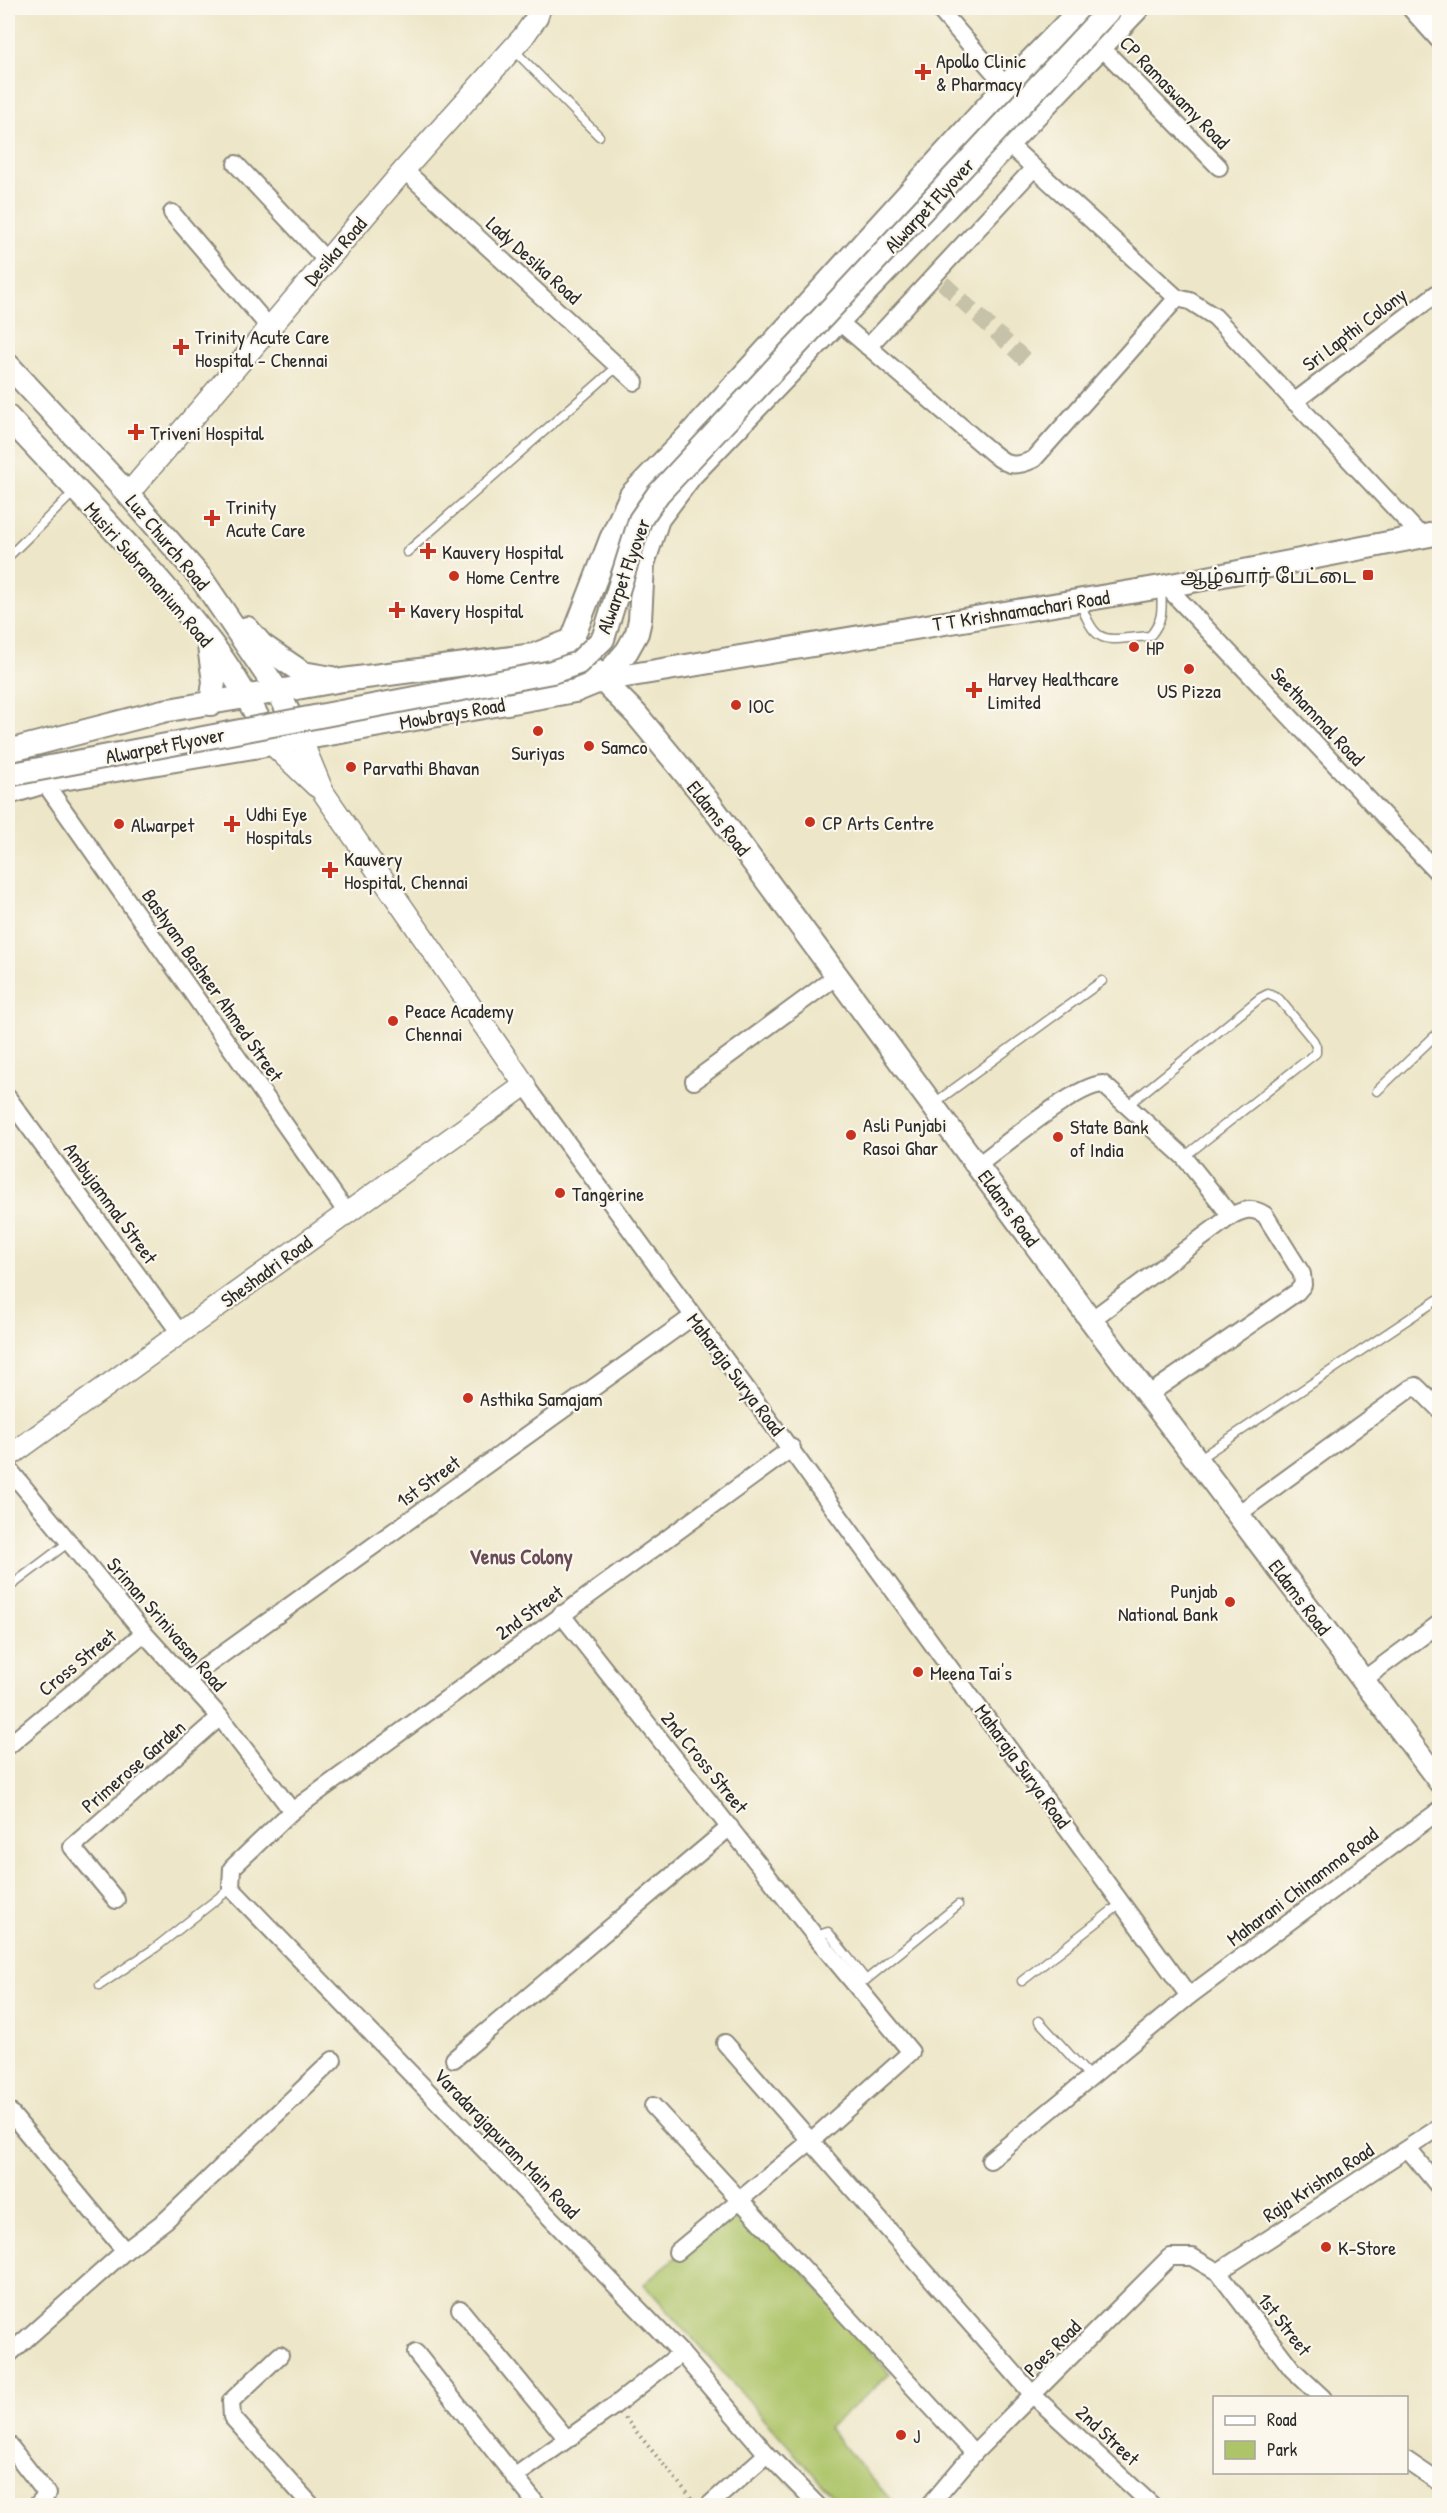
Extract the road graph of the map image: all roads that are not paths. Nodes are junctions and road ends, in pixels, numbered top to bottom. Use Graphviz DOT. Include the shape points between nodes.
graph roads {
  1 [pos="540,8"];
  2 [pos="938,8"];
  3 [pos="1082,8"];
  4 [pos="1112,8"];
  5 [pos="1137,8"];
  6 [pos="1414,8"];
  7 [pos="1440,37"];
  8 [pos="1101,47"];
  9 [pos="513,49"];
  10 [pos="1006,86"];
  11 [pos="599,136"];
  12 [pos="1007,143"];
  13 [pos="236,164"];
  14 [pos="1219,167"];
  15 [pos="1033,169"];
  16 [pos="404,171"];
  17 [pos="172,213"];
  18 [pos="326,260"];
  19 [pos="1440,291"];
  20 [pos="1177,298"];
  21 [pos="814,299"];
  22 [pos="837,321"];
  23 [pos="269,327"];
  24 [pos="868,347"];
  25 [pos="8,365"];
  26 [pos="618,366"];
  27 [pos="635,381"];
  28 [pos="1294,402"];
  29 [pos="8,417"];
  30 [pos="75,490"];
  31 [pos="128,494"];
  32 [pos="1430,535"];
  33 [pos="407,552"];
  34 [pos="8,557"];
  35 [pos="201,578"];
  36 [pos="1163,587"];
  37 [pos="1080,601"];
  38 [pos="208,638"];
  39 [pos="572,640"];
  40 [pos="343,680"];
  41 [pos="602,680"];
  42 [pos="279,693"];
  43 [pos="247,696"];
  44 [pos="211,704"];
  45 [pos="301,740"];
  46 [pos="272,744"];
  47 [pos="8,751"];
  48 [pos="8,776"];
  49 [pos="44,782"];
  50 [pos="323,792"];
  51 [pos="8,793"];
  52 [pos="1440,875"];
  53 [pos="838,975"];
  54 [pos="1102,981"];
  55 [pos="1440,1031"];
  56 [pos="694,1081"];
  57 [pos="525,1085"];
  58 [pos="1377,1090"];
  59 [pos="8,1098"];
  60 [pos="933,1104"];
  61 [pos="1128,1105"];
  62 [pos="1184,1157"];
  63 [pos="978,1166"];
  64 [pos="348,1213"];
  65 [pos="1231,1216"];
  66 [pos="1437,1300"];
  67 [pos="692,1317"];
  68 [pos="1091,1320"];
  69 [pos="180,1333"];
  70 [pos="1148,1395"];
  71 [pos="1440,1410"];
  72 [pos="792,1448"];
  73 [pos="8,1457"];
  74 [pos="1197,1461"];
  75 [pos="8,1468"];
  76 [pos="1238,1514"];
  77 [pos="69,1542"];
  78 [pos="8,1588"];
  79 [pos="561,1614"];
  80 [pos="1440,1623"];
  81 [pos="144,1633"];
  82 [pos="188,1679"];
  83 [pos="1363,1680"];
  84 [pos="220,1717"];
  85 [pos="8,1746"];
  86 [pos="1440,1782"];
  87 [pos="1440,1810"];
  88 [pos="292,1811"];
  89 [pos="730,1827"];
  90 [pos="231,1888"];
  91 [pos="116,1900"];
  92 [pos="1123,1902"];
  93 [pos="957,1905"];
  94 [pos="815,1936"];
  95 [pos="1022,1981"];
  96 [pos="100,1984"];
  97 [pos="1190,1996"];
  98 [pos="1039,2021"];
  99 [pos="725,2043"];
  100 [pos="454,2059"];
  101 [pos="333,2060"];
  102 [pos="1090,2077"];
  103 [pos="653,2106"];
  104 [pos="8,2110"];
  105 [pos="1440,2127"];
  106 [pos="812,2140"];
  107 [pos="1408,2149"];
  108 [pos="990,2160"];
  109 [pos="1440,2188"];
  110 [pos="739,2201"];
  111 [pos="125,2251"];
  112 [pos="677,2252"];
  113 [pos="1218,2272"];
  114 [pos="460,2309"];
  115 [pos="416,2353"];
  116 [pos="681,2354"];
  117 [pos="8,2355"];
  118 [pos="280,2355"];
  119 [pos="1034,2396"];
  120 [pos="1322,2396"];
  121 [pos="567,2439"];
  122 [pos="8,2444"];
  123 [pos="974,2453"];
  124 [pos="767,2454"];
  125 [pos="1408,2461"];
  126 [pos="514,2477"];
  127 [pos="1440,2482"];
  128 [pos="36,2505"];
  129 [pos="310,2505"];
  130 [pos="538,2505"];
  131 [pos="708,2505"];
  132 [pos="818,2505"];
  133 [pos="929,2505"];
  134 [pos="1153,2505"];
  1 -- 9 [label="street, Desika Road"];
  2 -- 10 [label="street"];
  3 -- 10 [label="main road"];
  4 -- 48 [label="main road, Alwarpet Flyover, bridge" via="658,494 640,520 603,639 578,663 552,672"];
  5 -- 8 [label="main road"];
  6 -- 7 [label="main road"];
  8 -- 12 [label="main road"];
  8 -- 14 [label="street, CP Ramaswamy Road"];
  9 -- 11 [label="lane"];
  9 -- 16 [label="street, Desika Road"];
  10 -- 21 [label="main road"];
  12 -- 15 [label="street"];
  12 -- 22 [label="main road"];
  13 -- 18 [label="street"];
  15 -- 20 [label="street"];
  15 -- 24 [label="street" via="939,279"];
  16 -- 18 [label="street, Desika Road"];
  16 -- 26 [label="street, Lady Desika Road"];
  17 -- 23 [label="street"];
  18 -- 23 [label="street, Desika Road"];
  19 -- 28 [label="street, Sri Lapthi Colony"];
  20 -- 24 [label="street" via="1034,459 1019,466 1006,463 991,452"];
  20 -- 28 [label="street" via="1190,301 1215,317"];
  21 -- 22 [label="street"];
  21 -- 39 [label="main road" via="631,495"];
  22 -- 24 [label="street"];
  22 -- 41 [label="main road" via="691,475 658,519 643,564 637,633"];
  23 -- 31 [label="street, Desika Road"];
  25 -- 31 [label="main road, Luz Church Road"];
  26 -- 27 [label="street, Lady Desika Road"];
  26 -- 33 [label="lane"];
  28 -- 32 [label="street"];
  29 -- 30 [label="main road, Musiri Subramanium Road"];
  30 -- 34 [label="lane"];
  30 -- 38 [label="main road, Musiri Subramanium Road"];
  31 -- 35 [label="main road, Luz Church Road"];
  32 -- 36 [label="main road, T T Krishnamachari Road"];
  35 -- 40 [label="main road" via="262,645 303,673"];
  35 -- 42 [label="main road, Luz Church Road"];
  36 -- 37 [label="main road, T T Krishnamachari Road"];
  36 -- 37 [label="lane" via="1162,615 1150,636 1098,636 1090,628"];
  36 -- 52 [label="street, Seethammal Road"];
  37 -- 41 [label="main road, T T Krishnamachari Road"];
  38 -- 43 [label="main road, Musiri Subramanium Road"];
  38 -- 44 [label="main road" via="214,682"];
  39 -- 40 [label="main road" via="534,655"];
  39 -- 41 [label="main road, Eldams Road"];
  40 -- 42 [label="main road"];
  41 -- 45 [label="main road, Mowbrays Road" via="576,691"];
  41 -- 53 [label="main road, Eldams Road" via="636,714 708,801"];
  42 -- 43 [label="main road"];
  42 -- 45 [label="main road, Luz Church Road"];
  43 -- 44 [label="main road"];
  43 -- 46 [label="main road, Musiri Subramanium Road"];
  44 -- 47 [label="main road" via="163,711"];
  45 -- 46 [label="main road, Mowbrays Road"];
  45 -- 50 [label="street, Maharaja Surya Road"];
  46 -- 49 [label="main road, Mowbrays Road"];
  46 -- 50 [label="street"];
  49 -- 51 [label="main road, Mowbrays Road"];
  49 -- 64 [label="street, Bashyam Basheer Ahmed Street"];
  50 -- 57 [label="street, Maharaja Surya Road"];
  53 -- 56 [label="street"];
  53 -- 60 [label="main road, Eldams Road"];
  54 -- 60 [label="lane"];
  55 -- 58 [label="lane"];
  57 -- 64 [label="street, Sheshadri Road"];
  57 -- 67 [label="street, Maharaja Surya Road"];
  59 -- 69 [label="street, Ambujammal Street"];
  60 -- 63 [label="main road, Eldams Road"];
  61 -- 62 [label="street"];
  61 -- 62 [label="lane" via="1260,998 1268,994 1279,999 1313,1040 1316,1053"];
  61 -- 63 [label="street" via="1103,1084 1088,1086"];
  62 -- 65 [label="street"];
  63 -- 68 [label="main road, Eldams Road"];
  64 -- 69 [label="street, Sheshadri Road"];
  65 -- 68 [label="street"];
  65 -- 70 [label="street" via="1245,1209 1256,1209 1265,1215 1302,1274 1303,1284 1297,1292"];
  66 -- 74 [label="lane"];
  67 -- 72 [label="street, Maharaja Surya Road"];
  67 -- 82 [label="street, 1st Street"];
  68 -- 70 [label="main road, Eldams Road"];
  69 -- 73 [label="street, Sheshadri Road"];
  70 -- 74 [label="main road, Eldams Road"];
  71 -- 76 [label="street" via="1421,1389 1411,1388"];
  72 -- 79 [label="street, 2nd Street"];
  72 -- 92 [label="street, Maharaja Surya Road"];
  74 -- 76 [label="main road, Eldams Road"];
  75 -- 77 [label="street, Sriman Srinivasan Road"];
  76 -- 83 [label="main road, Eldams Road"];
  77 -- 78 [label="lane"];
  77 -- 81 [label="street, Sriman Srinivasan Road"];
  79 -- 88 [label="street, 2nd Street"];
  79 -- 89 [label="street, 2nd Cross Street"];
  80 -- 83 [label="street"];
  81 -- 82 [label="street, Sriman Srinivasan Road"];
  81 -- 85 [label="street, Cross Street"];
  82 -- 84 [label="street, Sriman Srinivasan Road"];
  83 -- 86 [label="main road, Eldams Road"];
  84 -- 88 [label="street, Sriman Srinivasan Road"];
  84 -- 91 [label="street, Primerose Garden" via="72,1847"];
  87 -- 97 [label="street, Maharani Chinamma Road"];
  88 -- 90 [label="street" via="232,1868"];
  89 -- 94 [label="street, 2nd Cross Street"];
  89 -- 100 [label="street"];
  90 -- 96 [label="lane" via="155,1948"];
  90 -- 116 [label="street, Varadarajapuram Main Road"];
  92 -- 95 [label="lane"];
  92 -- 97 [label="street, Maharaja Surya Road"];
  93 -- 94 [label="lane" via="866,1980 828,1932"];
  94 -- 106 [label="street, 2nd Cross Street" via="911,2052"];
  97 -- 102 [label="street, Maharani Chinamma Road"];
  98 -- 102 [label="lane"];
  99 -- 106 [label="street, 2nd Street"];
  101 -- 111 [label="street" via="166,2220"];
  102 -- 108 [label="street, Maharani Chinamma Road"];
  103 -- 110 [label="street"];
  104 -- 111 [label="street"];
  105 -- 107 [label="street, Raja Krishna Road"];
  106 -- 110 [label="street"];
  106 -- 119 [label="street, 2nd Street"];
  107 -- 109 [label="street"];
  107 -- 113 [label="street, Raja Krishna Road"];
  110 -- 112 [label="street"];
  110 -- 123 [label="street"];
  111 -- 117 [label="street"];
  113 -- 119 [label="street, Poes Road" via="1192,2257 1170,2257"];
  113 -- 120 [label="street, 1st Street" via="1292,2369"];
  114 -- 121 [label="street"];
  115 -- 126 [label="street"];
  116 -- 121 [label="street"];
  116 -- 124 [label="street, Varadarajapuram Main Road"];
  118 -- 129 [label="street" via="231,2402 232,2417"];
  119 -- 123 [label="street, Poes Road"];
  119 -- 134 [label="street, 2nd Street"];
  121 -- 126 [label="street"];
  122 -- 128 [label="street" via="47,2494"];
  123 -- 133 [label="street, Poes Road"];
  124 -- 131 [label="street"];
  124 -- 132 [label="street, Varadarajapuram Main Road"];
  125 -- 127 [label="street"];
  126 -- 130 [label="street"];
}
